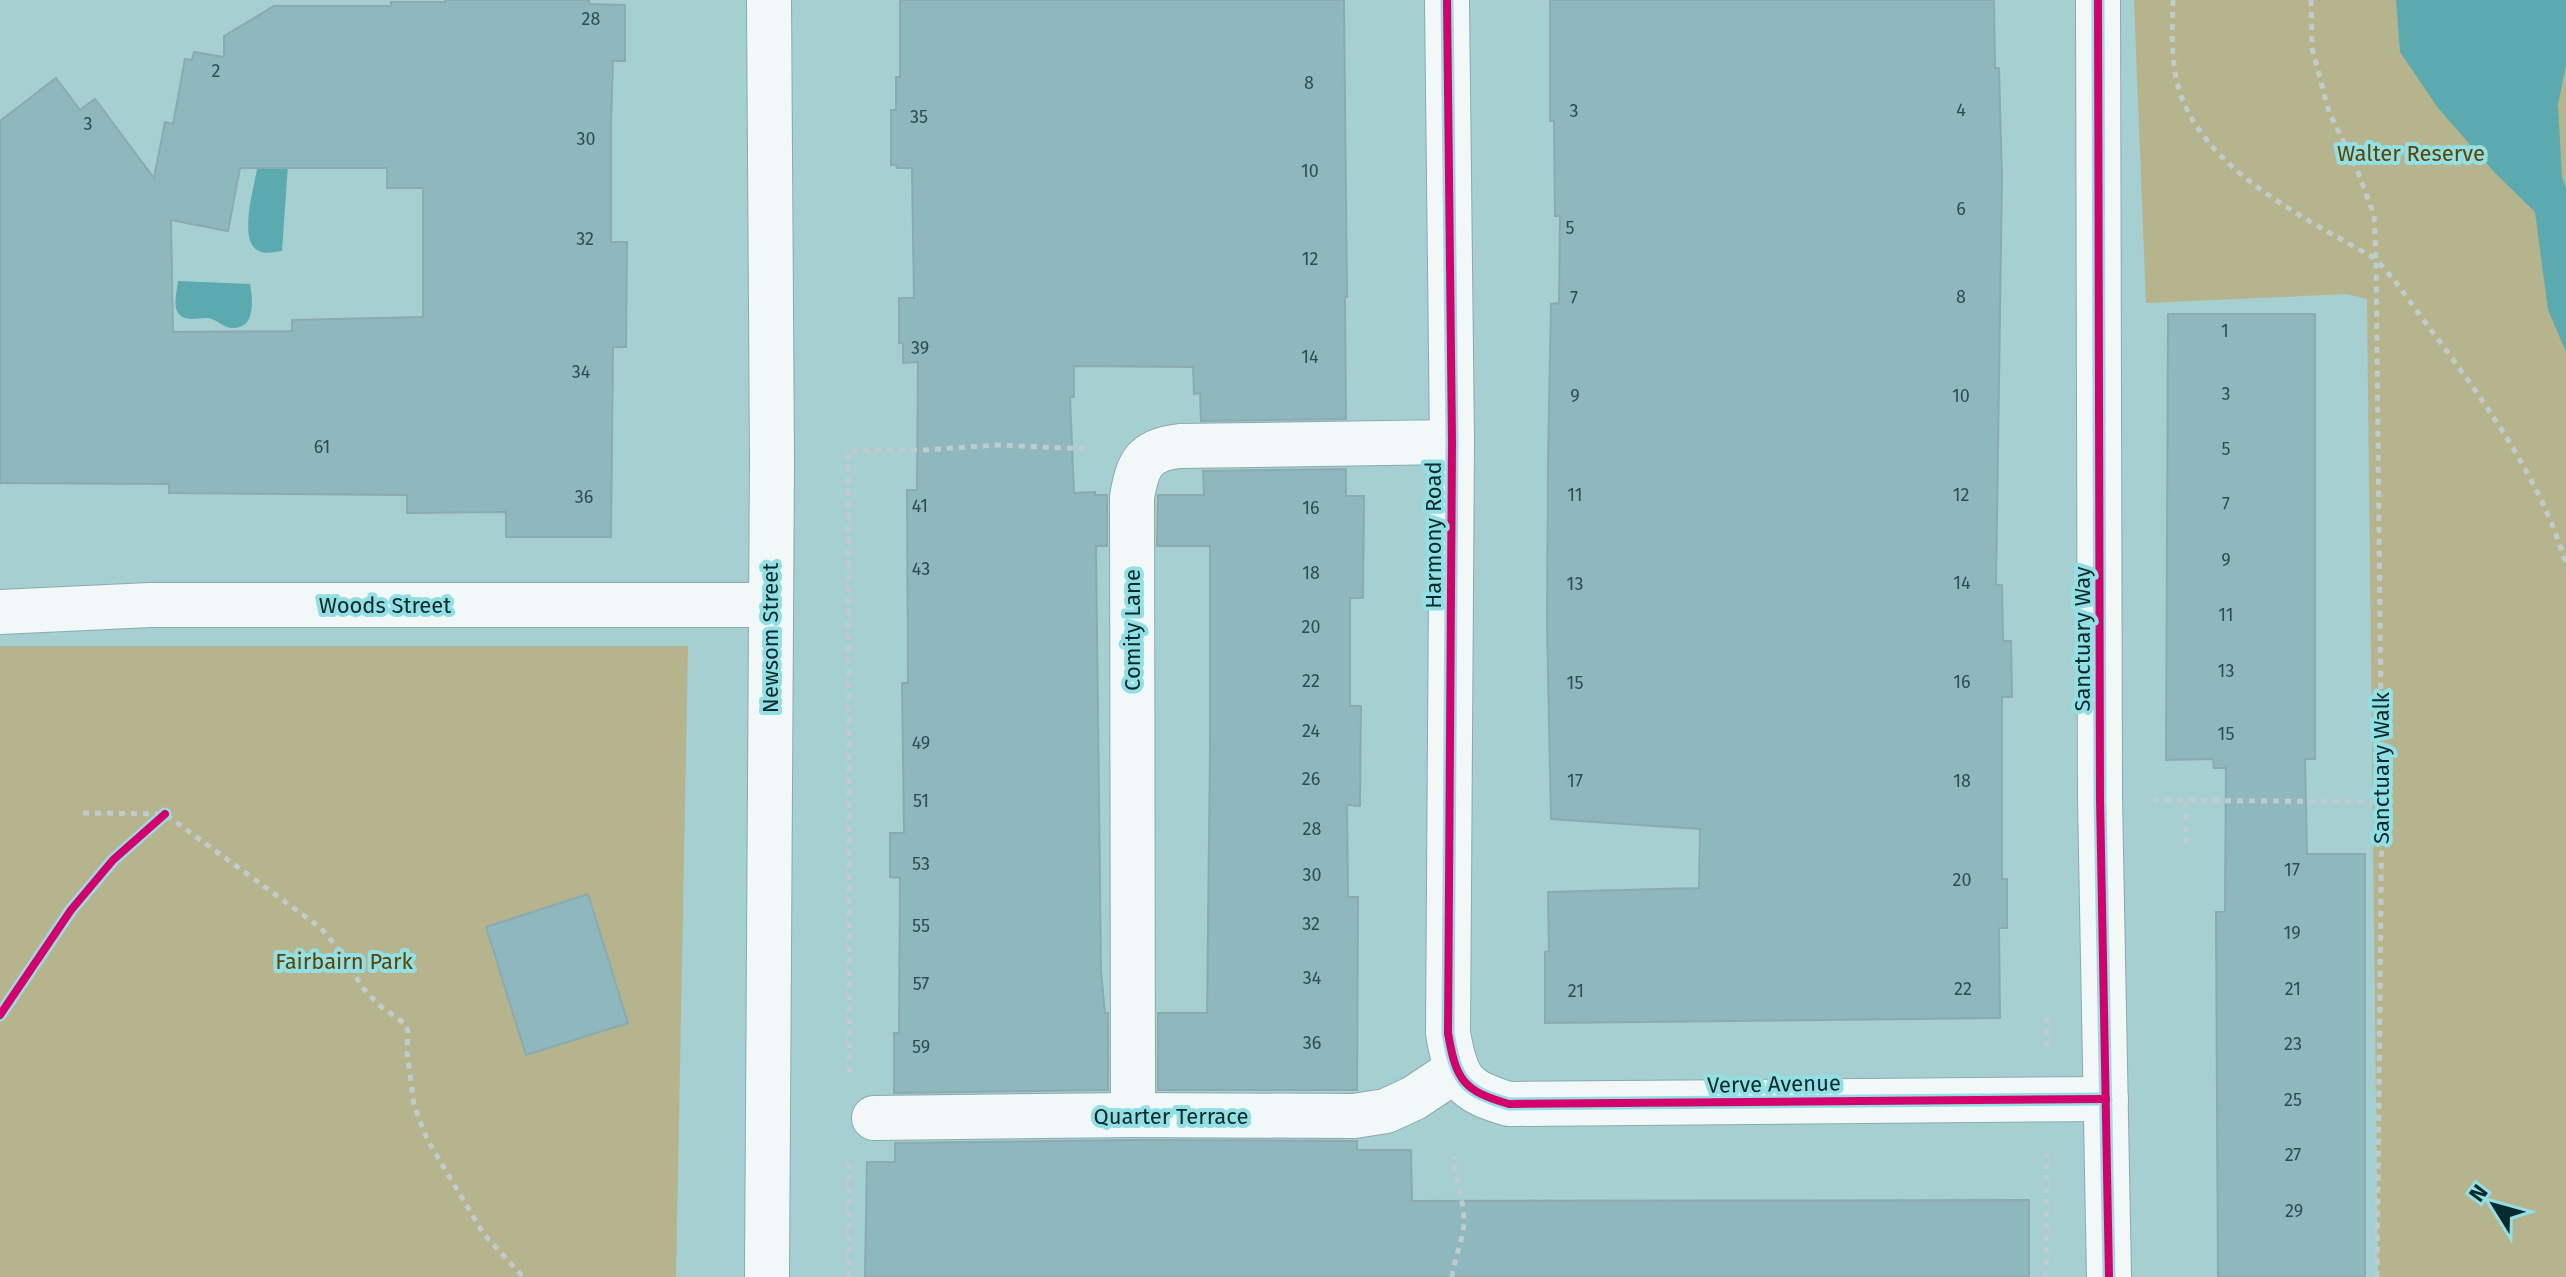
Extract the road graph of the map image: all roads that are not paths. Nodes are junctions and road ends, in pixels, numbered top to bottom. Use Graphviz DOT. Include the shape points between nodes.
graph roads {
  1 [pos="769,0"];
  2 [pos="1447,0"];
  3 [pos="2098,0"];
  4 [pos="1452,442"];
  5 [pos="770,605"];
  6 [pos="0,612"];
  7 [pos="1456,1070"];
  8 [pos="2106,1099"];
  9 [pos="1133,1115"];
  10 [pos="874,1118"];
  11 [pos="767,1277"];
  12 [pos="2109,1277"];
  1 -- 5 [label="street, Newsom Street"];
  2 -- 4 [label="street, Harmony Road"];
  3 -- 8 [label="street, Sanctuary Way"];
  4 -- 7 [label="street, Harmony Road" via="1448,1033"];
  4 -- 9 [label="street, Comity Lane" via="1180,446 1152,452 1142,462 1132,497"];
  5 -- 6 [label="street, Woods Street" via="150,605"];
  5 -- 11 [label="street, Newsom Street"];
  7 -- 8 [label="street, Verve Avenue" via="1472,1091 1509,1104"];
  7 -- 9 [label="street, Quarter Terrace" via="1386,1111 1354,1116"];
  8 -- 12 [label="street, Sanctuary Way"];
  9 -- 10 [label="street, Quarter Terrace"];
}
